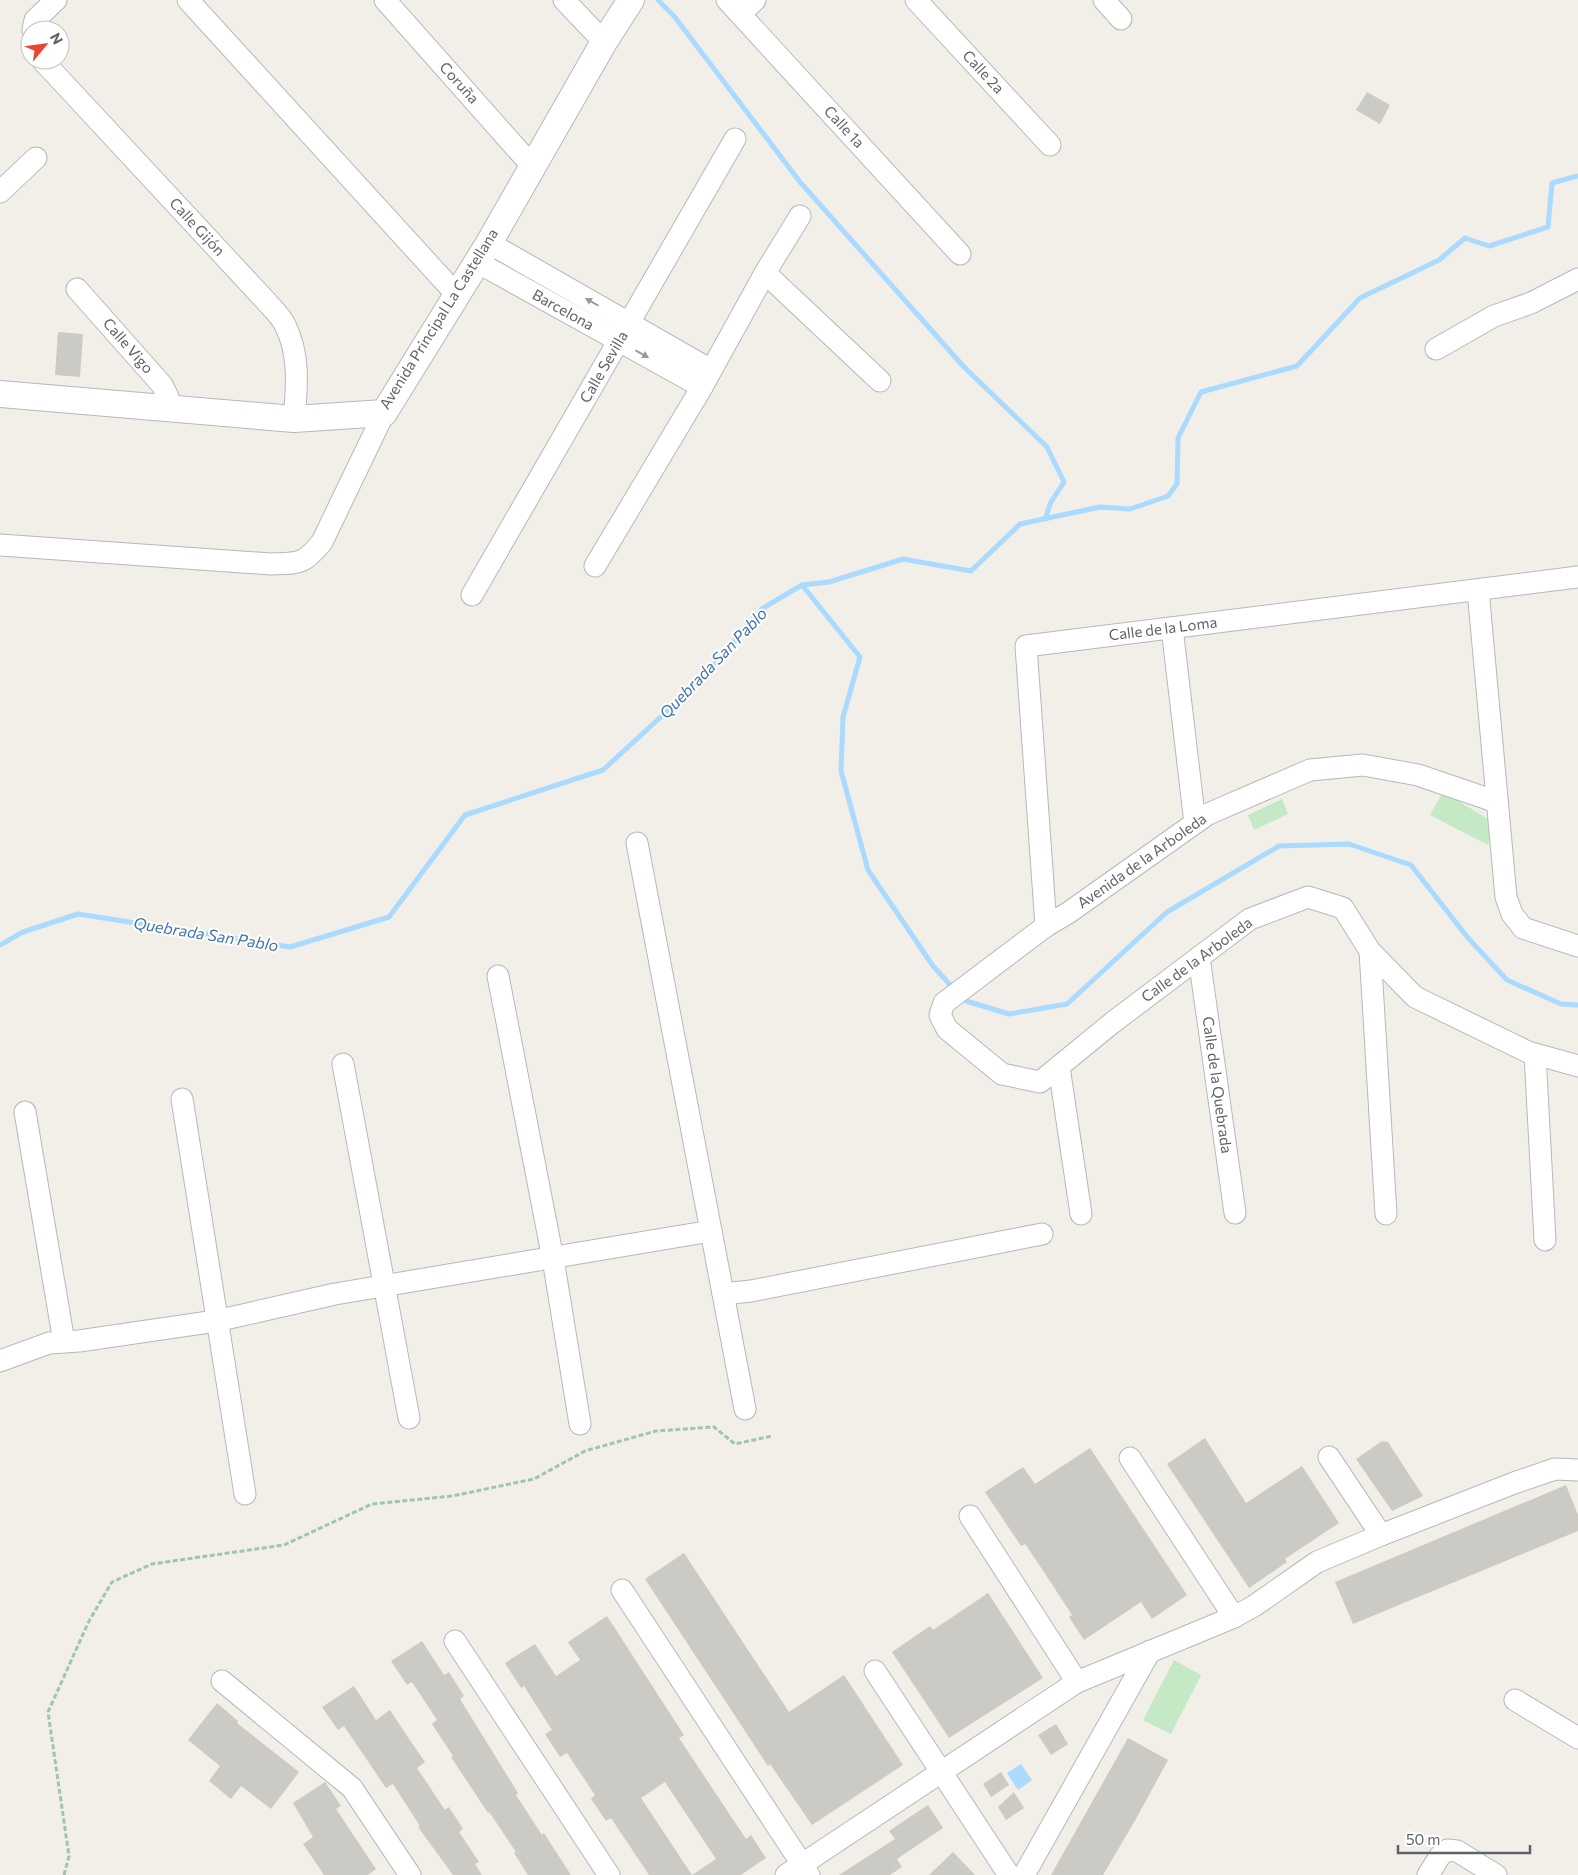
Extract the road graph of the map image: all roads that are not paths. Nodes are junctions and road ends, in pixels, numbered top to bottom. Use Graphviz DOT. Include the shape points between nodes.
graph roads {
  1 [pos="56,0"];
  2 [pos="188,0"];
  3 [pos="385,0"];
  4 [pos="564,0"];
  5 [pos="631,0"];
  6 [pos="916,0"];
  7 [pos="1104,0"];
  8 [pos="741,5"];
  9 [pos="1121,19"];
  10 [pos="35,20"];
  11 [pos="604,42"];
  12 [pos="51,70"];
  13 [pos="735,139"];
  14 [pos="1050,145"];
  15 [pos="36,158"];
  16 [pos="533,167"];
  17 [pos="0,192"];
  18 [pos="800,216"];
  19 [pos="483,252"];
  20 [pos="960,254"];
  21 [pos="765,273"];
  22 [pos="1578,279"];
  23 [pos="77,289"];
  24 [pos="456,294"];
  25 [pos="629,323"];
  26 [pos="618,341"];
  27 [pos="1436,349"];
  28 [pos="706,378"];
  29 [pos="880,380"];
  30 [pos="0,394"];
  31 [pos="168,409"];
  32 [pos="384,413"];
  33 [pos="294,419"];
  34 [pos="0,546"];
  35 [pos="594,566"];
  36 [pos="1578,577"];
  37 [pos="1478,590"];
  38 [pos="472,595"];
  39 [pos="1172,628"];
  40 [pos="1497,802"];
  41 [pos="1195,823"];
  42 [pos="637,843"];
  43 [pos="1046,926"];
  44 [pos="1578,946"];
  45 [pos="1370,951"];
  46 [pos="1199,957"];
  47 [pos="498,976"];
  48 [pos="944,1003"];
  49 [pos="1535,1054"];
  50 [pos="343,1064"];
  51 [pos="1578,1066"];
  52 [pos="1059,1067"];
  53 [pos="182,1099"];
  54 [pos="25,1112"];
  55 [pos="1235,1213"];
  56 [pos="1081,1214"];
  57 [pos="1386,1214"];
  58 [pos="711,1231"];
  59 [pos="1042,1234"];
  60 [pos="1545,1240"];
  61 [pos="553,1258"];
  62 [pos="384,1286"];
  63 [pos="723,1294"];
  64 [pos="216,1321"];
  65 [pos="64,1342"];
  66 [pos="0,1361"];
  67 [pos="745,1409"];
  68 [pos="409,1418"];
  69 [pos="580,1424"];
  70 [pos="1328,1457"];
  71 [pos="1130,1458"];
  72 [pos="1578,1470"];
  73 [pos="245,1494"];
  74 [pos="970,1516"];
  75 [pos="1381,1535"];
  76 [pos="622,1590"];
  77 [pos="1234,1617"];
  78 [pos="455,1641"];
  79 [pos="1150,1651"];
  80 [pos="875,1672"];
  81 [pos="222,1681"];
  82 [pos="1077,1682"];
  83 [pos="1515,1700"];
  84 [pos="1578,1738"];
  85 [pos="941,1773"];
  86 [pos="799,1872"];
  87 [pos="410,1875"];
  88 [pos="609,1875"];
  89 [pos="1010,1875"];
  90 [pos="1024,1875"];
  91 [pos="1428,1875"];
  92 [pos="1496,1875"];
  1 -- 10 [label="street"];
  2 -- 24 [label="street"];
  3 -- 16 [label="street, Coruña"];
  4 -- 11 [label="street"];
  5 -- 11 [label="street, Avenida Principal La Castellana"];
  6 -- 14 [label="street, Calle 2a"];
  7 -- 9 [label="street"];
  8 -- 20 [label="street, Calle 1a"];
  11 -- 16 [label="street, Avenida Principal La Castellana"];
  12 -- 33 [label="street, Calle Gijón" via="285,324 296,354"];
  13 -- 25 [label="street, Calle Sevilla"];
  15 -- 17 [label="street"];
  16 -- 19 [label="street, Avenida Principal La Castellana"];
  18 -- 21 [label="street"];
  19 -- 24 [label="street, Avenida Principal La Castellana"];
  25 -- 19 [label="street, Barcelona, one-way"];
  19 -- 26 [label="street, Barcelona"];
  21 -- 28 [label="street"];
  21 -- 29 [label="street"];
  22 -- 27 [label="street" via="1531,303 1494,316"];
  23 -- 31 [label="street, Calle Vigo" via="162,385 168,397"];
  24 -- 32 [label="street, Avenida Principal La Castellana"];
  25 -- 26 [label="street, Calle Sevilla"];
  25 -- 28 [label="street, Barcelona"];
  26 -- 28 [label="street, Barcelona, one-way"];
  26 -- 38 [label="street, Calle Sevilla"];
  28 -- 35 [label="street"];
  30 -- 31 [label="street, Avenida Principal La Castellana"];
  31 -- 33 [label="street, Avenida Principal La Castellana"];
  32 -- 33 [label="street, Avenida Principal La Castellana"];
  32 -- 34 [label="street" via="325,536 308,558 293,563 271,564"];
  36 -- 37 [label="street, Calle de la Loma"];
  37 -- 39 [label="street, Calle de la Loma"];
  37 -- 40 [label="street"];
  39 -- 41 [label="street"];
  39 -- 43 [label="street, Calle de la Loma" via="1026,646"];
  40 -- 41 [label="street, Avenida de la Arboleda" via="1418,775 1363,765 1310,770 1208,814"];
  40 -- 44 [label="street" via="1506,897 1512,914 1523,928"];
  41 -- 43 [label="street, Avenida de la Arboleda"];
  42 -- 58 [label="street"];
  43 -- 48 [label="street, Avenida de la Arboleda"];
  45 -- 46 [label="street, Calle de la Arboleda" via="1343,908 1308,897 1250,919"];
  45 -- 49 [label="street, Calle de la Arboleda" via="1415,997"];
  45 -- 57 [label="street"];
  46 -- 52 [label="street, Calle de la Arboleda"];
  46 -- 55 [label="street, Calle de la Quebrada"];
  47 -- 61 [label="street"];
  48 -- 52 [label="street, Calle de la Arboleda" via="940,1016 947,1029 1002,1074 1040,1082"];
  49 -- 51 [label="street, Calle de la Arboleda"];
  49 -- 60 [label="street"];
  50 -- 62 [label="street"];
  52 -- 56 [label="street"];
  53 -- 64 [label="street"];
  54 -- 65 [label="street"];
  58 -- 61 [label="street"];
  58 -- 63 [label="street"];
  59 -- 63 [label="street"];
  61 -- 62 [label="street"];
  61 -- 69 [label="street"];
  62 -- 64 [label="street"];
  62 -- 68 [label="street"];
  63 -- 67 [label="street"];
  64 -- 65 [label="street"];
  64 -- 73 [label="street"];
  65 -- 66 [label="street" via="49,1343"];
  70 -- 75 [label="street"];
  71 -- 77 [label="street"];
  72 -- 75 [label="street" via="1555,1469"];
  74 -- 82 [label="street"];
  75 -- 77 [label="street" via="1317,1562"];
  76 -- 86 [label="street"];
  77 -- 79 [label="street"];
  78 -- 88 [label="street"];
  79 -- 82 [label="street"];
  79 -- 90 [label="street"];
  80 -- 85 [label="street"];
  81 -- 87 [label="street" via="352,1788"];
  82 -- 85 [label="street"];
  83 -- 84 [label="street"];
  85 -- 86 [label="street"];
  85 -- 89 [label="street"];
  91 -- 92 [label="street" via="1447,1850 1457,1851"];
}
